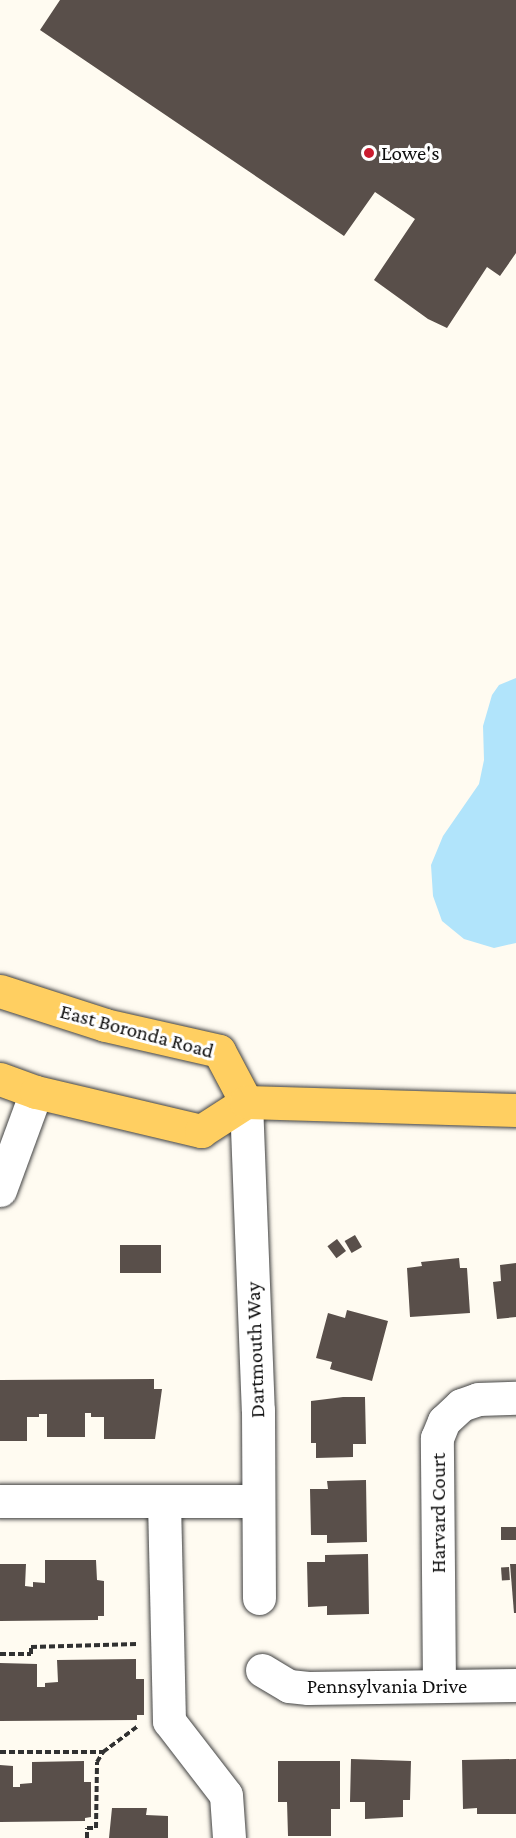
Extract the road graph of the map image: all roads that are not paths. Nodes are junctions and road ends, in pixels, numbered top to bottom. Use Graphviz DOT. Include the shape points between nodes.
graph roads {
  1 [pos="0,991"];
  2 [pos="0,1079"];
  3 [pos="36,1092"];
  4 [pos="246,1102"];
  5 [pos="516,1110"];
  6 [pos="0,1190"];
  7 [pos="516,1398"];
  8 [pos="0,1501"];
  9 [pos="164,1501"];
  10 [pos="256,1501"];
  11 [pos="260,1598"];
  12 [pos="262,1670"];
  13 [pos="516,1685"];
  14 [pos="439,1686"];
  15 [pos="229,1838"];
  1 -- 4 [label="main road, East Boronda Road" via="105,1025 219,1051"];
  2 -- 3 [label="main road"];
  3 -- 4 [label="main road" via="201,1131"];
  3 -- 6 [label="street"];
  4 -- 5 [label="main road"];
  4 -- 10 [label="street, Dartmouth Way" via="258,1410"];
  7 -- 14 [label="street, Harvard Court" via="478,1399 461,1405 444,1421 437,1438"];
  8 -- 9 [label="street"];
  9 -- 10 [label="street"];
  9 -- 15 [label="street" via="168,1714 174,1732 226,1795"];
  10 -- 11 [label="street, Dartmouth Way"];
  12 -- 14 [label="street, Pennsylvania Drive" via="288,1686 308,1688"];
  13 -- 14 [label="street, Pennsylvania Drive"];
}
